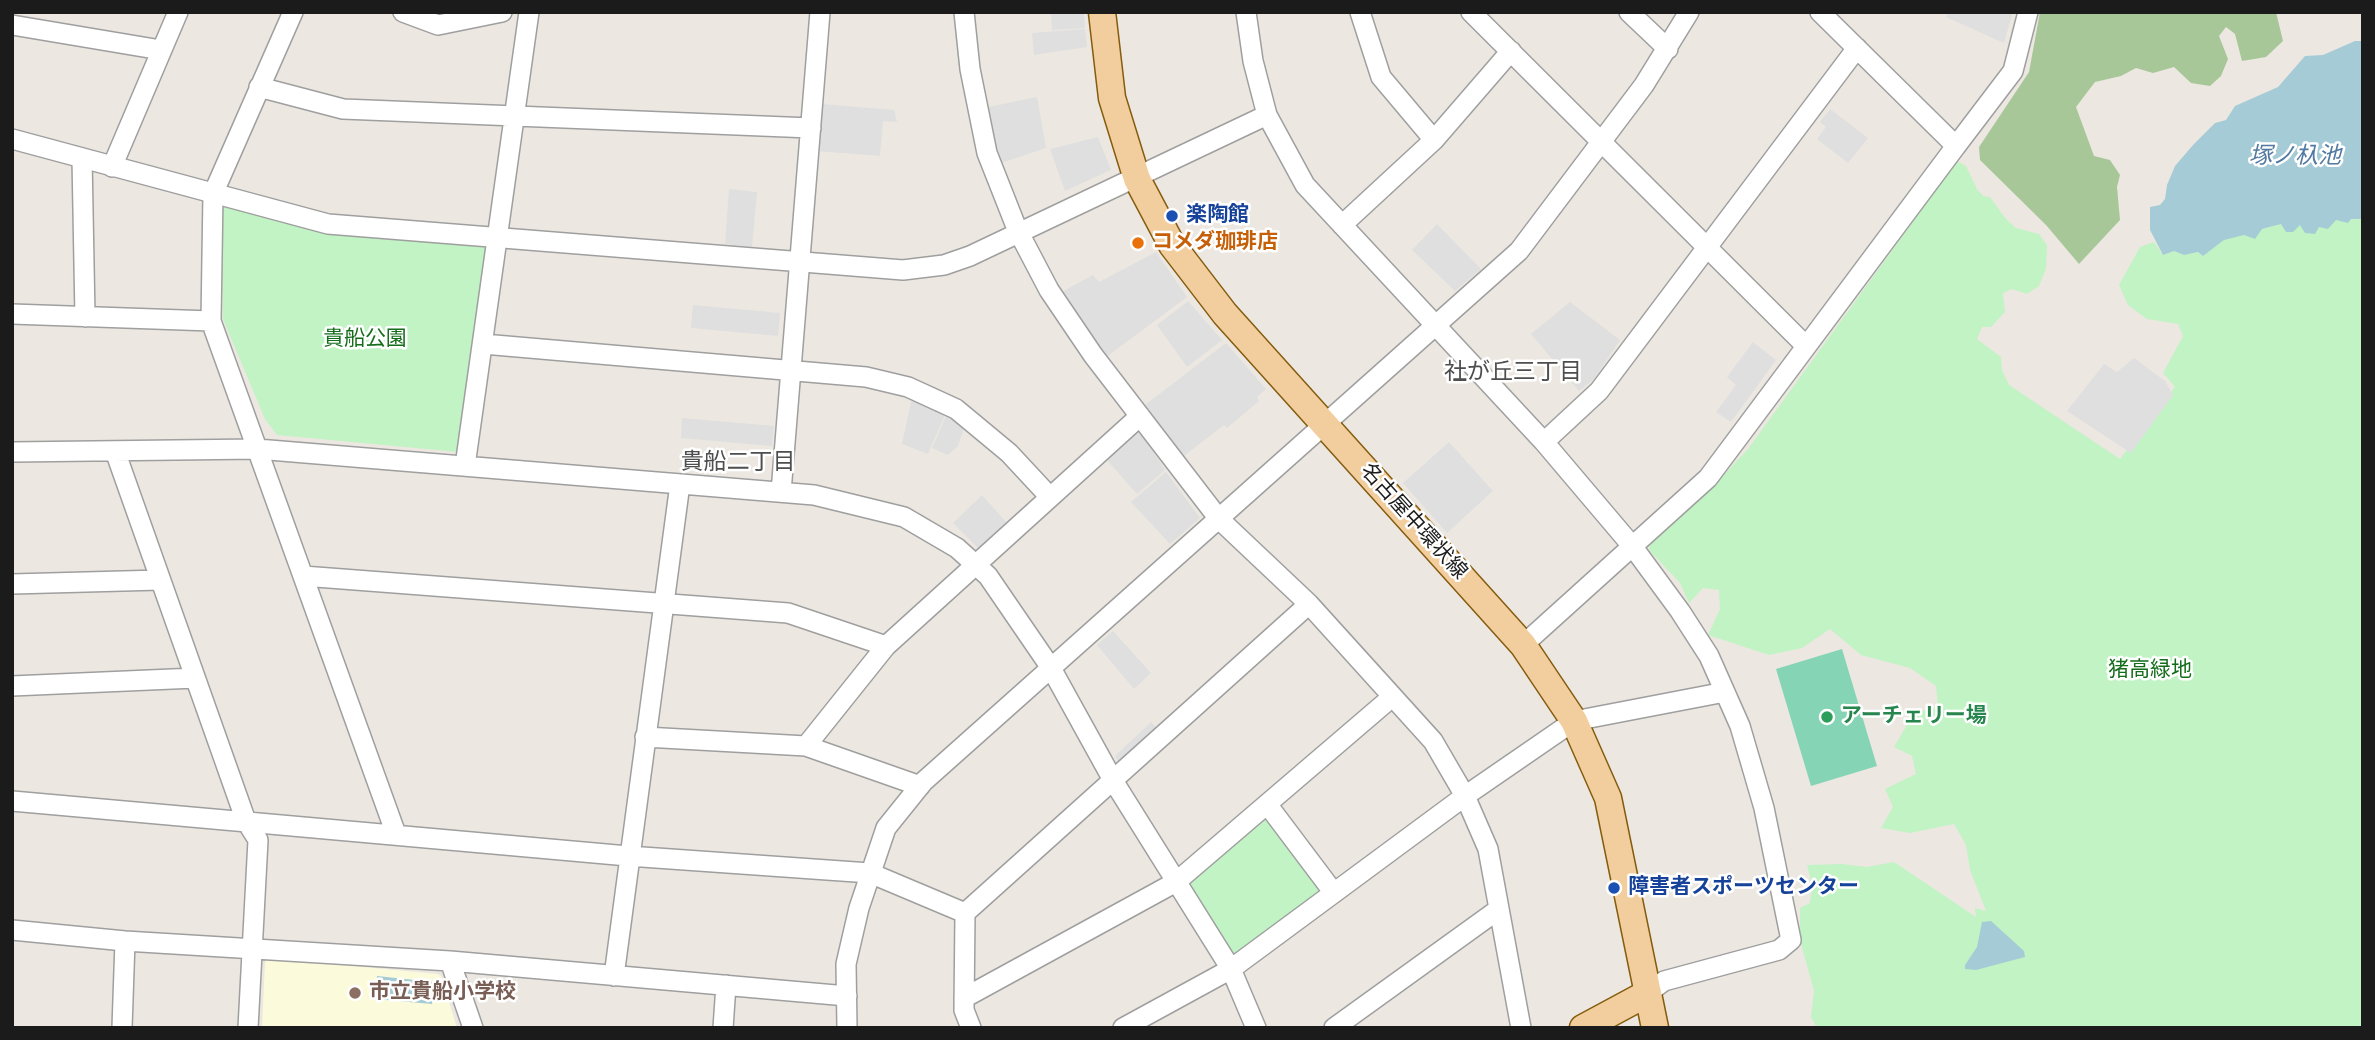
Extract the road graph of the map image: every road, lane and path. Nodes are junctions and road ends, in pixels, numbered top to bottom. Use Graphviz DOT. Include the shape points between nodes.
graph roads {
  1 [pos="178,12"];
  2 [pos="293,12"];
  3 [pos="403,12"];
  4 [pos="502,12"];
  5 [pos="529,12"];
  6 [pos="820,12"];
  7 [pos="964,12"];
  8 [pos="1102,12"];
  9 [pos="1247,12"];
  10 [pos="1360,12"];
  11 [pos="1471,12"];
  12 [pos="1629,12"];
  13 [pos="1689,12"];
  14 [pos="1820,12"];
  15 [pos="2028,12"];
  16 [pos="12,25"];
  17 [pos="1857,48"];
  18 [pos="1668,49"];
  19 [pos="161,50"];
  20 [pos="1511,51"];
  21 [pos="259,88"];
  22 [pos="1267,114"];
  23 [pos="515,117"];
  24 [pos="811,128"];
  25 [pos="12,139"];
  26 [pos="1434,140"];
  27 [pos="1601,140"];
  28 [pos="1956,146"];
  29 [pos="82,158"];
  30 [pos="113,167"];
  31 [pos="1137,179"];
  32 [pos="213,194"];
  33 [pos="1342,225"];
  34 [pos="1018,232"];
  35 [pos="498,239"];
  36 [pos="1708,248"];
  37 [pos="800,262"];
  38 [pos="12,314"];
  39 [pos="85,317"];
  40 [pos="211,321"];
  41 [pos="1436,324"];
  42 [pos="483,344"];
  43 [pos="1806,346"];
  44 [pos="789,370"];
  45 [pos="1140,416"];
  46 [pos="1327,424"];
  47 [pos="1544,442"];
  48 [pos="257,449"];
  49 [pos="115,450"];
  50 [pos="12,452"];
  51 [pos="465,466"];
  52 [pos="680,484"];
  53 [pos="781,492"];
  54 [pos="1049,496"];
  55 [pos="1219,519"];
  56 [pos="1633,547"];
  57 [pos="976,565"];
  58 [pos="303,576"];
  59 [pos="160,580"];
  60 [pos="12,584"];
  61 [pos="1310,604"];
  62 [pos="664,605"];
  63 [pos="1523,645"];
  64 [pos="886,646"];
  65 [pos="1051,668"];
  66 [pos="195,678"];
  67 [pos="12,686"];
  68 [pos="1725,692"];
  69 [pos="1392,697"];
  70 [pos="1574,721"];
  71 [pos="645,737"];
  72 [pos="806,746"];
  73 [pos="1114,782"];
  74 [pos="920,786"];
  75 [pos="1465,796"];
  76 [pos="12,801"];
  77 [pos="1267,804"];
  78 [pos="246,821"];
  79 [pos="396,834"];
  80 [pos="628,856"];
  81 [pos="870,873"];
  82 [pos="1176,882"];
  83 [pos="1334,893"];
  84 [pos="1499,909"];
  85 [pos="965,913"];
  86 [pos="12,930"];
  87 [pos="125,941"];
  88 [pos="251,947"];
  89 [pos="450,961"];
  90 [pos="1231,969"];
  91 [pos="614,976"];
  92 [pos="726,985"];
  93 [pos="1648,993"];
  94 [pos="846,996"];
  95 [pos="964,998"];
  96 [pos="122,1028"];
  97 [pos="248,1028"];
  98 [pos="473,1028"];
  99 [pos="723,1028"];
  100 [pos="846,1028"];
  101 [pos="971,1028"];
  102 [pos="1123,1028"];
  103 [pos="1255,1028"];
  104 [pos="1334,1028"];
  105 [pos="1521,1028"];
  106 [pos="1583,1028"];
  107 [pos="1655,1028"];
  1 -- 19 [label="street"];
  2 -- 21 [label="street"];
  3 -- 4 [label="street" via="438,25"];
  5 -- 23 [label="street"];
  6 -- 24 [label="street"];
  7 -- 34 [label="street" via="987,153"];
  8 -- 31 [label="main road, 名古屋中環状線" via="1112,98"];
  9 -- 22 [label="street" via="1253,61"];
  10 -- 26 [label="street" via="1381,77"];
  11 -- 20 [label="street"];
  12 -- 18 [label="street"];
  13 -- 18 [label="street"];
  14 -- 17 [label="street"];
  15 -- 28 [label="street" via="2012,71"];
  16 -- 19 [label="street"];
  17 -- 28 [label="street"];
  17 -- 36 [label="street"];
  18 -- 27 [label="street"];
  19 -- 30 [label="street"];
  20 -- 26 [label="street"];
  20 -- 27 [label="street"];
  21 -- 23 [label="street" via="343,109"];
  21 -- 32 [label="street"];
  22 -- 31 [label="street"];
  22 -- 33 [label="street" via="1304,185"];
  23 -- 24 [label="street"];
  23 -- 35 [label="street"];
  24 -- 37 [label="street"];
  25 -- 29 [label="street"];
  26 -- 33 [label="street"];
  27 -- 36 [label="street"];
  27 -- 41 [label="street" via="1519,251"];
  28 -- 43 [label="street"];
  29 -- 30 [label="street"];
  29 -- 39 [label="street"];
  30 -- 32 [label="street"];
  31 -- 34 [label="street"];
  31 -- 46 [label="main road, 名古屋中環状線" via="1172,244 1225,314"];
  32 -- 35 [label="street" via="328,224"];
  32 -- 40 [label="street"];
  33 -- 41 [label="street"];
  34 -- 37 [label="street" via="944,265 902,270"];
  34 -- 45 [label="street" via="1049,290"];
  35 -- 37 [label="street"];
  35 -- 42 [label="street"];
  36 -- 43 [label="street"];
  36 -- 47 [label="street" via="1600,391"];
  37 -- 44 [label="street"];
  38 -- 39 [label="street"];
  39 -- 40 [label="street"];
  40 -- 48 [label="street"];
  41 -- 46 [label="street"];
  41 -- 47 [label="street"];
  42 -- 44 [label="street"];
  42 -- 51 [label="street"];
  43 -- 56 [label="street" via="1708,478"];
  44 -- 53 [label="street"];
  44 -- 54 [label="street" via="898,384 956,409 1009,453"];
  45 -- 54 [label="street"];
  45 -- 55 [label="street"];
  46 -- 55 [label="street"];
  46 -- 63 [label="main road, 名古屋中環状線"];
  47 -- 56 [label="street"];
  48 -- 49 [label="street"];
  48 -- 51 [label="street"];
  48 -- 58 [label="street"];
  49 -- 50 [label="street"];
  49 -- 59 [label="street"];
  51 -- 52 [label="street"];
  52 -- 53 [label="street"];
  52 -- 62 [label="street"];
  53 -- 57 [label="street" via="814,495 904,517 957,548"];
  54 -- 57 [label="street"];
  55 -- 61 [label="street"];
  55 -- 65 [label="street"];
  56 -- 63 [label="street"];
  56 -- 68 [label="street" via="1709,656"];
  57 -- 64 [label="street"];
  57 -- 65 [label="street"];
  58 -- 62 [label="street"];
  58 -- 79 [label="street"];
  59 -- 60 [label="street"];
  59 -- 66 [label="street"];
  61 -- 69 [label="street"];
  61 -- 73 [label="street"];
  62 -- 64 [label="street" via="788,614"];
  62 -- 71 [label="street"];
  63 -- 70 [label="main road, 名古屋中環状線"];
  64 -- 72 [label="street"];
  65 -- 73 [label="street"];
  65 -- 74 [label="street"];
  66 -- 67 [label="street"];
  66 -- 78 [label="street"];
  68 -- 70 [label="street"];
  68 -- 93 [label="street" via="1759,787 1791,940 1779,950 1664,981"];
  69 -- 75 [label="street" via="1433,741"];
  69 -- 77 [label="street"];
  70 -- 75 [label="street"];
  70 -- 93 [label="main road, 名古屋中環状線" via="1608,798"];
  71 -- 72 [label="street"];
  71 -- 80 [label="street"];
  72 -- 74 [label="street"];
  73 -- 82 [label="street"];
  73 -- 85 [label="street"];
  74 -- 81 [label="street" via="886,828"];
  75 -- 83 [label="street"];
  75 -- 84 [label="street" via="1488,849"];
  76 -- 78 [label="street"];
  77 -- 82 [label="street"];
  77 -- 83 [label="street"];
  78 -- 79 [label="street"];
  78 -- 88 [label="street" via="258,840"];
  79 -- 80 [label="street"];
  80 -- 81 [label="street"];
  80 -- 91 [label="street"];
  81 -- 85 [label="street"];
  81 -- 94 [label="street" via="846,964"];
  82 -- 90 [label="street"];
  82 -- 95 [label="street"];
  83 -- 90 [label="street"];
  84 -- 104 [label="street"];
  84 -- 105 [label="street"];
  85 -- 95 [label="street"];
  86 -- 87 [label="street"];
  87 -- 88 [label="street"];
  87 -- 96 [label="street"];
  88 -- 89 [label="street"];
  88 -- 97 [label="street"];
  89 -- 91 [label="street"];
  89 -- 98 [label="street"];
  90 -- 102 [label="street"];
  90 -- 103 [label="street"];
  91 -- 92 [label="street"];
  92 -- 94 [label="street"];
  92 -- 99 [label="street"];
  93 -- 106 [label="main road"];
  93 -- 107 [label="main road, 名古屋中環状線"];
  94 -- 100 [label="street"];
  95 -- 101 [label="street"];
}
